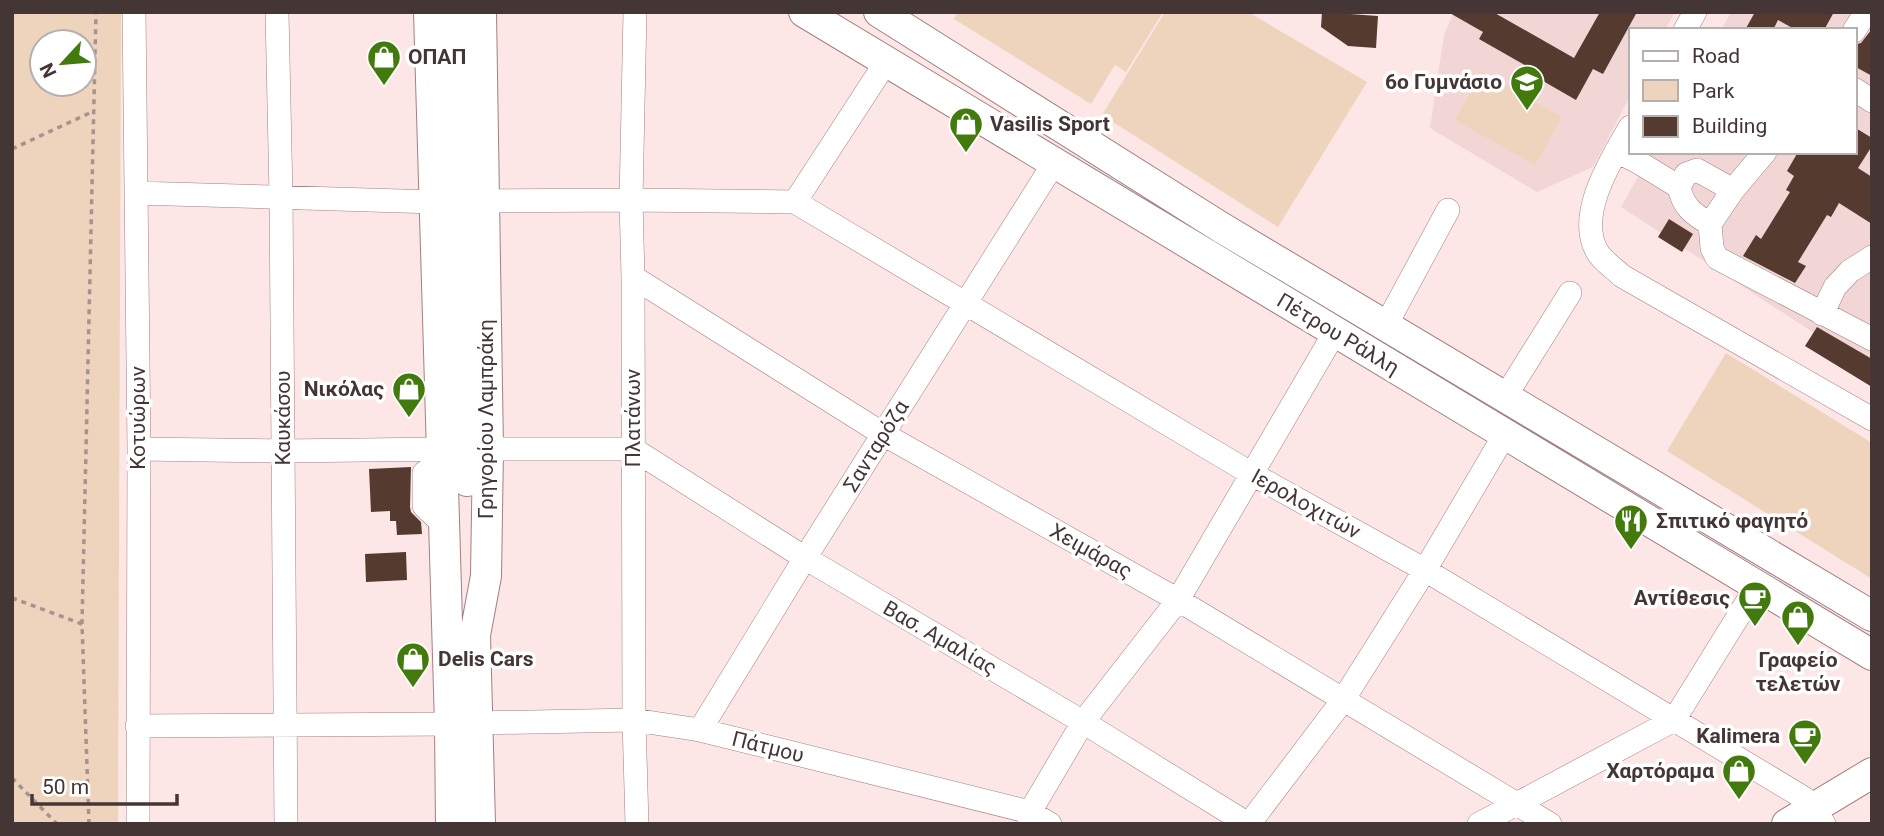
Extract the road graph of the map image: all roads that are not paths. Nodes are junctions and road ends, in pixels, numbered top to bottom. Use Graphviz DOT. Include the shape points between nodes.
graph roads {
  1 [pos="134,12"];
  2 [pos="277,12"];
  3 [pos="429,12"];
  4 [pos="456,12"];
  5 [pos="481,12"];
  6 [pos="635,12"];
  7 [pos="804,12"];
  8 [pos="841,12"];
  9 [pos="879,12"];
  10 [pos="1695,12"];
  11 [pos="1866,12"];
  12 [pos="1686,28"];
  13 [pos="1856,28"];
  14 [pos="886,62"];
  15 [pos="1856,90"];
  16 [pos="1872,101"];
  17 [pos="1629,129"];
  18 [pos="1616,151"];
  19 [pos="1763,154"];
  20 [pos="1054,163"];
  21 [pos="1679,187"];
  22 [pos="1733,190"];
  23 [pos="136,193"];
  24 [pos="281,196"];
  25 [pos="631,200"];
  26 [pos="460,202"];
  27 [pos="795,202"];
  28 [pos="1448,210"];
  29 [pos="1710,224"];
  30 [pos="1222,228"];
  31 [pos="1872,257"];
  32 [pos="633,277"];
  33 [pos="1570,293"];
  34 [pos="965,304"];
  35 [pos="1822,314"];
  36 [pos="1386,325"];
  37 [pos="1335,332"];
  38 [pos="1872,339"];
  39 [pos="1506,397"];
  40 [pos="1872,419"];
  41 [pos="883,434"];
  42 [pos="1505,434"];
  43 [pos="139,449"];
  44 [pos="488,449"];
  45 [pos="633,449"];
  46 [pos="283,451"];
  47 [pos="442,454"];
  48 [pos="1252,474"];
  49 [pos="805,558"];
  50 [pos="1425,570"];
  51 [pos="1757,586"];
  52 [pos="1178,600"];
  53 [pos="1872,617"];
  54 [pos="475,635"];
  55 [pos="1872,655"];
  56 [pos="1343,700"];
  57 [pos="634,720"];
  58 [pos="1674,720"];
  59 [pos="1083,722"];
  60 [pos="285,724"];
  61 [pos="464,724"];
  62 [pos="137,726"];
  63 [pos="700,730"];
  64 [pos="1872,773"];
  65 [pos="1518,804"];
  66 [pos="1819,816"];
  67 [pos="1029,818"];
  68 [pos="138,824"];
  69 [pos="286,824"];
  70 [pos="451,824"];
  71 [pos="480,824"];
  72 [pos="638,824"];
  73 [pos="1050,824"];
  74 [pos="1249,824"];
  75 [pos="1479,824"];
  76 [pos="1550,824"];
  77 [pos="1787,824"];
  1 -- 23 [label="street, Κοτυώρων"];
  2 -- 24 [label="street, Καυκάσου"];
  3 -- 26 [label="main road, Γρηγορίου Λαμπράκη"];
  4 -- 26 [label="main road"];
  5 -- 26 [label="main road, Γρηγορίου Λαμπράκη"];
  6 -- 25 [label="street, Πλατάνων"];
  7 -- 14 [label="main road, Πέτρου Ράλλη"];
  8 -- 30 [label="main road, Πέτρου Ράλλη" via="1064,147"];
  9 -- 30 [label="main road, Πέτρου Ράλλη"];
  10 -- 12 [label="street"];
  11 -- 13 [label="street"];
  14 -- 20 [label="main road, Πέτρου Ράλλη"];
  14 -- 27 [label="street"];
  15 -- 16 [label="street"];
  17 -- 18 [label="street"];
  18 -- 21 [label="street"];
  18 -- 40 [label="street" via="1591,208 1590,231 1598,254 1622,276"];
  19 -- 22 [label="street"];
  20 -- 34 [label="street, Σανταρόζα"];
  20 -- 37 [label="main road, Πέτρου Ράλλη"];
  21 -- 22 [label="street" via="1686,174 1697,170"];
  21 -- 29 [label="street" via="1681,199"];
  22 -- 29 [label="street"];
  23 -- 24 [label="street"];
  23 -- 43 [label="street, Κοτυώρων"];
  24 -- 26 [label="street"];
  24 -- 46 [label="street, Καυκάσου"];
  25 -- 26 [label="street"];
  25 -- 27 [label="street"];
  25 -- 32 [label="street, Πλατάνων"];
  26 -- 44 [label="main road, Γρηγορίου Λαμπράκη"];
  26 -- 47 [label="main road, Γρηγορίου Λαμπράκη"];
  26 -- 54 [label="main road"];
  27 -- 34 [label="street, Ιερολοχιτών"];
  28 -- 36 [label="street"];
  29 -- 35 [label="street" via="1717,258"];
  30 -- 36 [label="main road, Πέτρου Ράλλη"];
  31 -- 35 [label="street" via="1835,287"];
  32 -- 41 [label="street, Χειμάρας"];
  32 -- 45 [label="street, Πλατάνων"];
  33 -- 39 [label="street"];
  34 -- 41 [label="street, Σανταρόζα"];
  34 -- 48 [label="street, Ιερολοχιτών"];
  35 -- 38 [label="street"];
  36 -- 39 [label="main road, Πέτρου Ράλλη"];
  37 -- 42 [label="main road, Πέτρου Ράλλη"];
  37 -- 48 [label="street"];
  39 -- 53 [label="main road, Πέτρου Ράλλη"];
  41 -- 49 [label="street, Σανταρόζα"];
  41 -- 52 [label="street, Χειμάρας"];
  42 -- 50 [label="street"];
  42 -- 51 [label="main road, Πέτρου Ράλλη"];
  43 -- 46 [label="street"];
  43 -- 62 [label="street, Κοτυώρων"];
  44 -- 45 [label="street"];
  44 -- 54 [label="main road, Γρηγορίου Λαμπράκη" via="486,567"];
  45 -- 49 [label="street, Βασ. Αμαλίας"];
  45 -- 57 [label="street, Πλατάνων"];
  46 -- 47 [label="street"];
  46 -- 60 [label="street, Καυκάσου"];
  47 -- 61 [label="main road, Γρηγορίου Λαμπράκη" via="444,525"];
  48 -- 50 [label="street, Ιερολοχιτών"];
  48 -- 52 [label="street"];
  49 -- 59 [label="street, Βασ. Αμαλίας"];
  49 -- 63 [label="street, Σανταρόζα"];
  50 -- 56 [label="street"];
  50 -- 58 [label="street, Ιερολοχιτών"];
  51 -- 55 [label="main road, Πέτρου Ράλλη"];
  51 -- 58 [label="street"];
  52 -- 56 [label="street, Χειμάρας"];
  52 -- 59 [label="street"];
  54 -- 61 [label="main road, Γρηγορίου Λαμπράκη"];
  56 -- 65 [label="street, Χειμάρας"];
  56 -- 74 [label="street"];
  57 -- 61 [label="street, Πάτμου"];
  57 -- 63 [label="street, Πάτμου"];
  57 -- 72 [label="street, Πλατάνων"];
  58 -- 65 [label="street"];
  58 -- 66 [label="street, Ιερολοχιτών" via="1804,798"];
  59 -- 67 [label="street"];
  59 -- 74 [label="street, Βασ. Αμαλίας"];
  60 -- 61 [label="street, Πάτμου"];
  60 -- 62 [label="street, Πάτμου"];
  60 -- 69 [label="street, Καυκάσου"];
  61 -- 70 [label="main road, Γρηγορίου Λαμπράκη"];
  61 -- 71 [label="main road, Γρηγορίου Λαμπράκη"];
  62 -- 68 [label="street, Κοτυώρων"];
  63 -- 67 [label="street, Πάτμου"];
  64 -- 66 [label="main road"];
  65 -- 75 [label="street"];
  65 -- 76 [label="street, Χειμάρας"];
  66 -- 77 [label="main road"];
  67 -- 73 [label="street, Πάτμου"];
}
